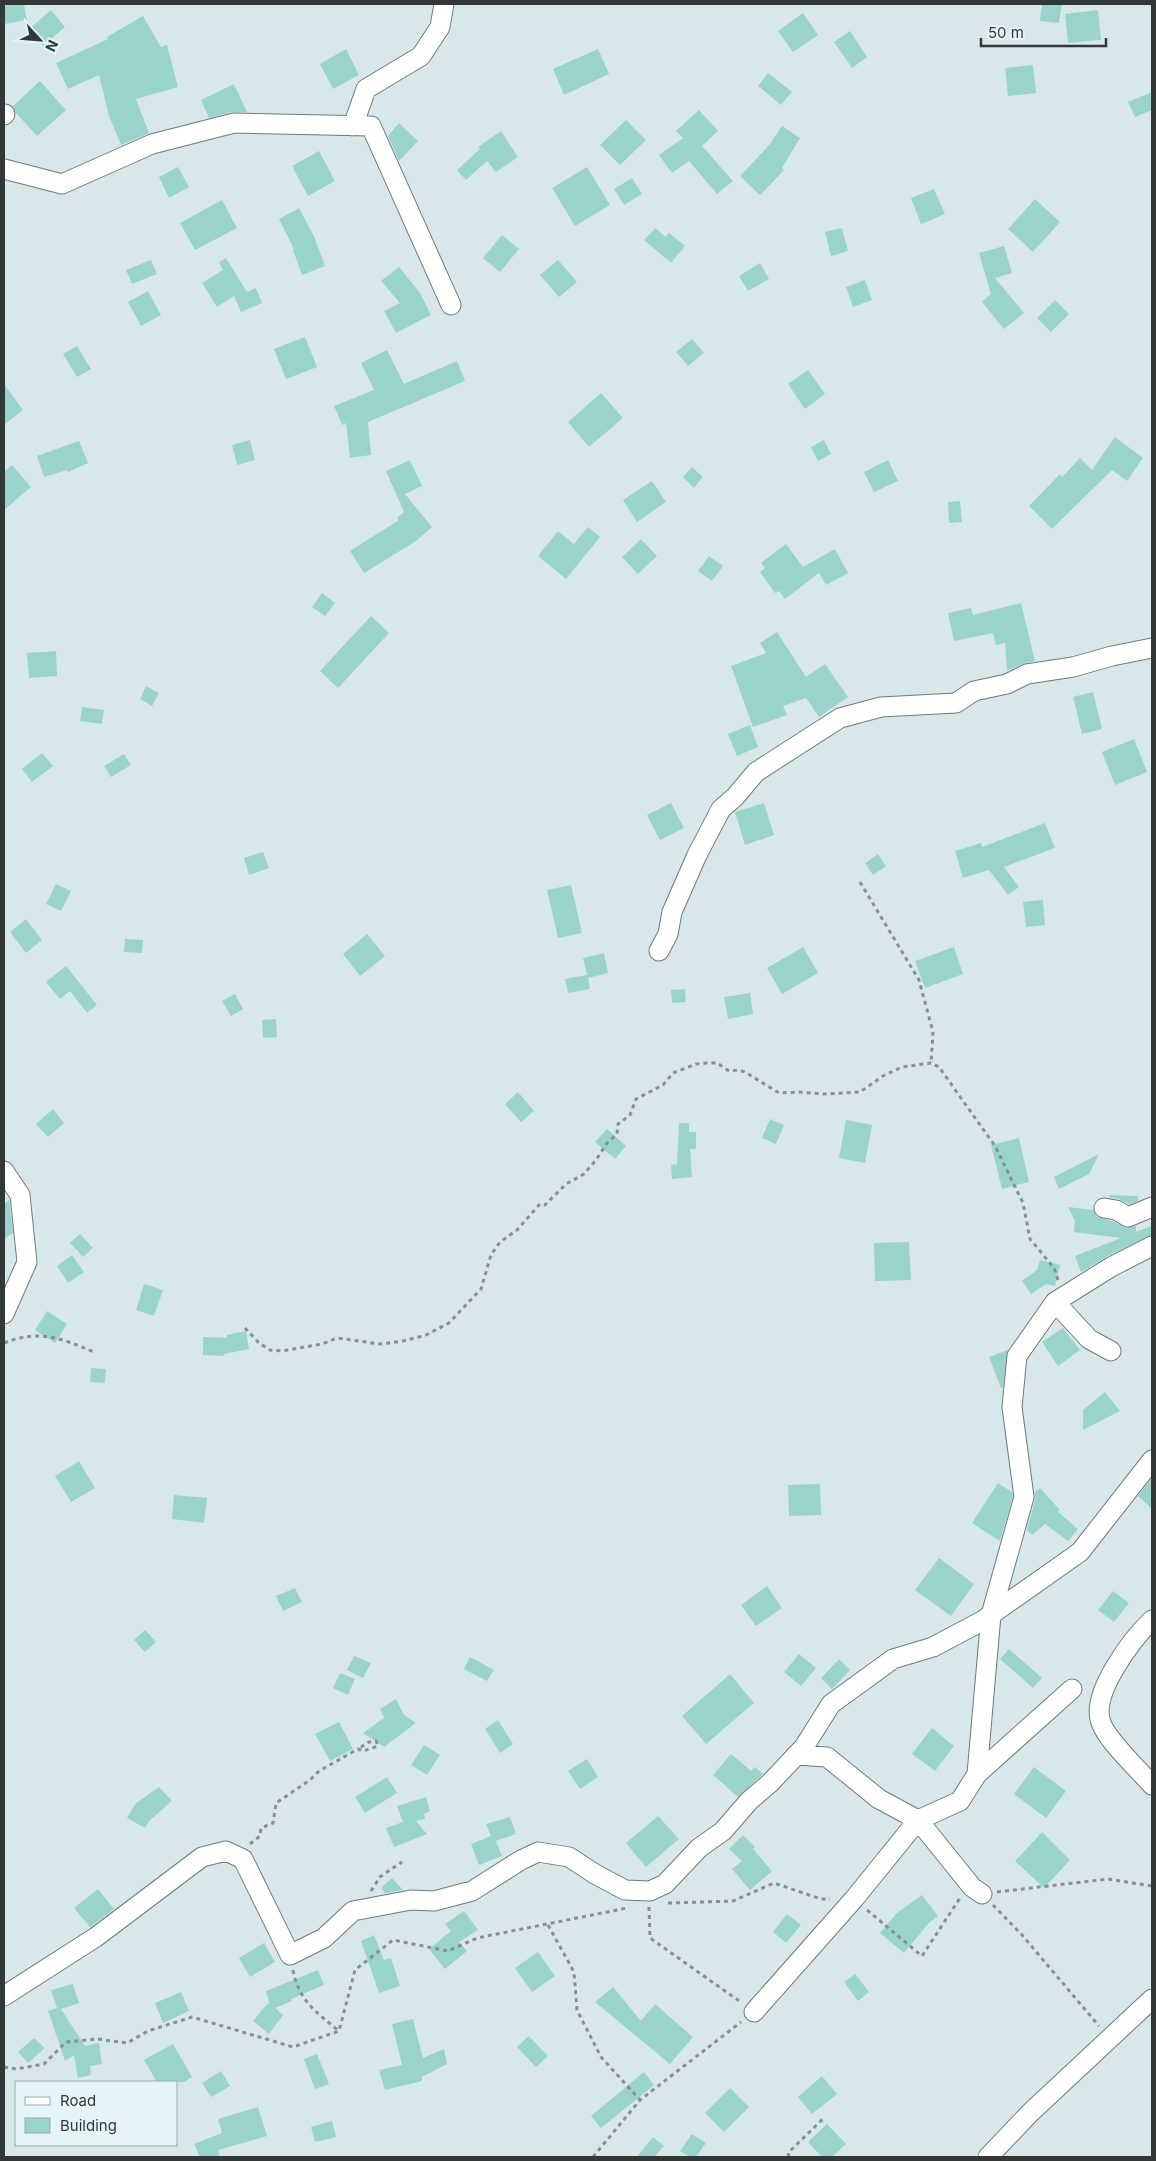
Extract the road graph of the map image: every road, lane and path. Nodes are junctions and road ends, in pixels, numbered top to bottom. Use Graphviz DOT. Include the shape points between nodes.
graph roads {
  1 [pos="444,4"];
  2 [pos="353,126"];
  3 [pos="4,169"];
  4 [pos="451,305"];
  5 [pos="1152,648"];
  6 [pos="860,882"];
  7 [pos="659,951"];
  8 [pos="931,1063"];
  9 [pos="4,1170"];
  10 [pos="1152,1207"];
  11 [pos="1104,1208"];
  12 [pos="1152,1246"];
  13 [pos="1059,1300"];
  14 [pos="4,1314"];
  15 [pos="245,1328"];
  16 [pos="4,1343"];
  17 [pos="1111,1351"];
  18 [pos="94,1352"];
  19 [pos="1152,1460"];
  20 [pos="990,1615"];
  21 [pos="1152,1620"];
  22 [pos="1072,1689"];
  23 [pos="358,1748"];
  24 [pos="796,1755"];
  25 [pos="978,1774"];
  26 [pos="1152,1785"];
  27 [pos="918,1820"];
  28 [pos="226,1850"];
  29 [pos="1152,1886"];
  30 [pos="977,1890"];
  31 [pos="854,1899"];
  32 [pos="646,1900"];
  33 [pos="630,1908"];
  34 [pos="548,1925"];
  35 [pos="290,1955"];
  36 [pos="4,1996"];
  37 [pos="1152,2000"];
  38 [pos="754,2012"];
  39 [pos="339,2031"];
  40 [pos="1106,2033"];
  41 [pos="4,2067"];
  42 [pos="640,2100"];
  43 [pos="825,2117"];
  44 [pos="593,2157"];
  45 [pos="789,2157"];
  46 [pos="988,2157"];
  1 -- 2 [label="street" via="440,27 421,56 366,89"];
  2 -- 3 [label="street" via="234,123 152,144 62,184"];
  2 -- 4 [label="street" via="371,126"];
  5 -- 7 [label="street" via="1027,674 1007,684 974,691 956,704 882,707 840,718 756,772 721,809 672,912 668,934"];
  6 -- 8 [label="path" via="919,980 933,1032"];
  8 -- 13 [label="path" via="939,1067 995,1146 1023,1203 1030,1239 1054,1268"];
  8 -- 15 [label="path" via="902,1067 860,1092 843,1094 779,1093 746,1072 729,1071 717,1064 696,1064 673,1073 663,1085 636,1099 630,1115 618,1124 616,1134 584,1174 566,1184 545,1204 540,1204 517,1230 500,1242 491,1255 481,1289 449,1322 426,1335 403,1341 380,1344 337,1338 282,1351 270,1350"];
  9 -- 14 [label="street" via="20,1195 27,1262"];
  10 -- 11 [label="street" via="1128,1217"];
  12 -- 13 [label="street"];
  13 -- 17 [label="street" via="1088,1339"];
  13 -- 20 [label="street" via="1017,1356 1012,1407 1024,1497"];
  16 -- 18 [label="path" via="40,1335 66,1340"];
  19 -- 20 [label="street" via="1080,1552"];
  20 -- 24 [label="street" via="933,1647 893,1659 831,1704"];
  20 -- 25 [label="street"];
  21 -- 26 [label="street" via="1137,1635 1099,1702 1100,1720 1107,1734"];
  22 -- 25 [label="street"];
  23 -- 23 [label="path" via="376,1741 378,1746 364,1751"];
  23 -- 28 [label="path" via="320,1770 276,1803 273,1823 261,1828 260,1836 239,1853"];
  24 -- 27 [label="street" via="826,1757 879,1799"];
  24 -- 32 [label="street" via="724,1831 699,1848 666,1884"];
  25 -- 27 [label="street" via="960,1801"];
  27 -- 30 [label="street"];
  27 -- 31 [label="street"];
  28 -- 35 [label="street" via="243,1859"];
  28 -- 36 [label="street" via="202,1858 96,1937"];
  29 -- 30 [label="path" via="1108,1879"];
  30 -- 31 [label="path" via="956,1901 922,1956"];
  30 -- 40 [label="path" via="1022,1935"];
  31 -- 32 [label="path" via="821,1899 774,1883 733,1901"];
  31 -- 38 [label="street"];
  32 -- 35 [label="street" via="569,1857 538,1852 472,1891 434,1901 411,1900 353,1911 324,1938"];
  32 -- 38 [label="path" via="650,1938"];
  33 -- 34 [label="path"];
  34 -- 39 [label="path" via="477,1938 448,1951 393,1940 355,1970"];
  34 -- 42 [label="path" via="574,1972 577,2010 601,2057"];
  35 -- 39 [label="path" via="300,1992 310,2008"];
  37 -- 46 [label="street" via="1031,2112"];
  38 -- 42 [label="path"];
  39 -- 41 [label="path" via="293,2047 192,2017 148,2031 127,2043 98,2039 66,2042 44,2064 16,2069"];
  42 -- 44 [label="path"];
  43 -- 45 [label="path" via="788,2154"];
}
